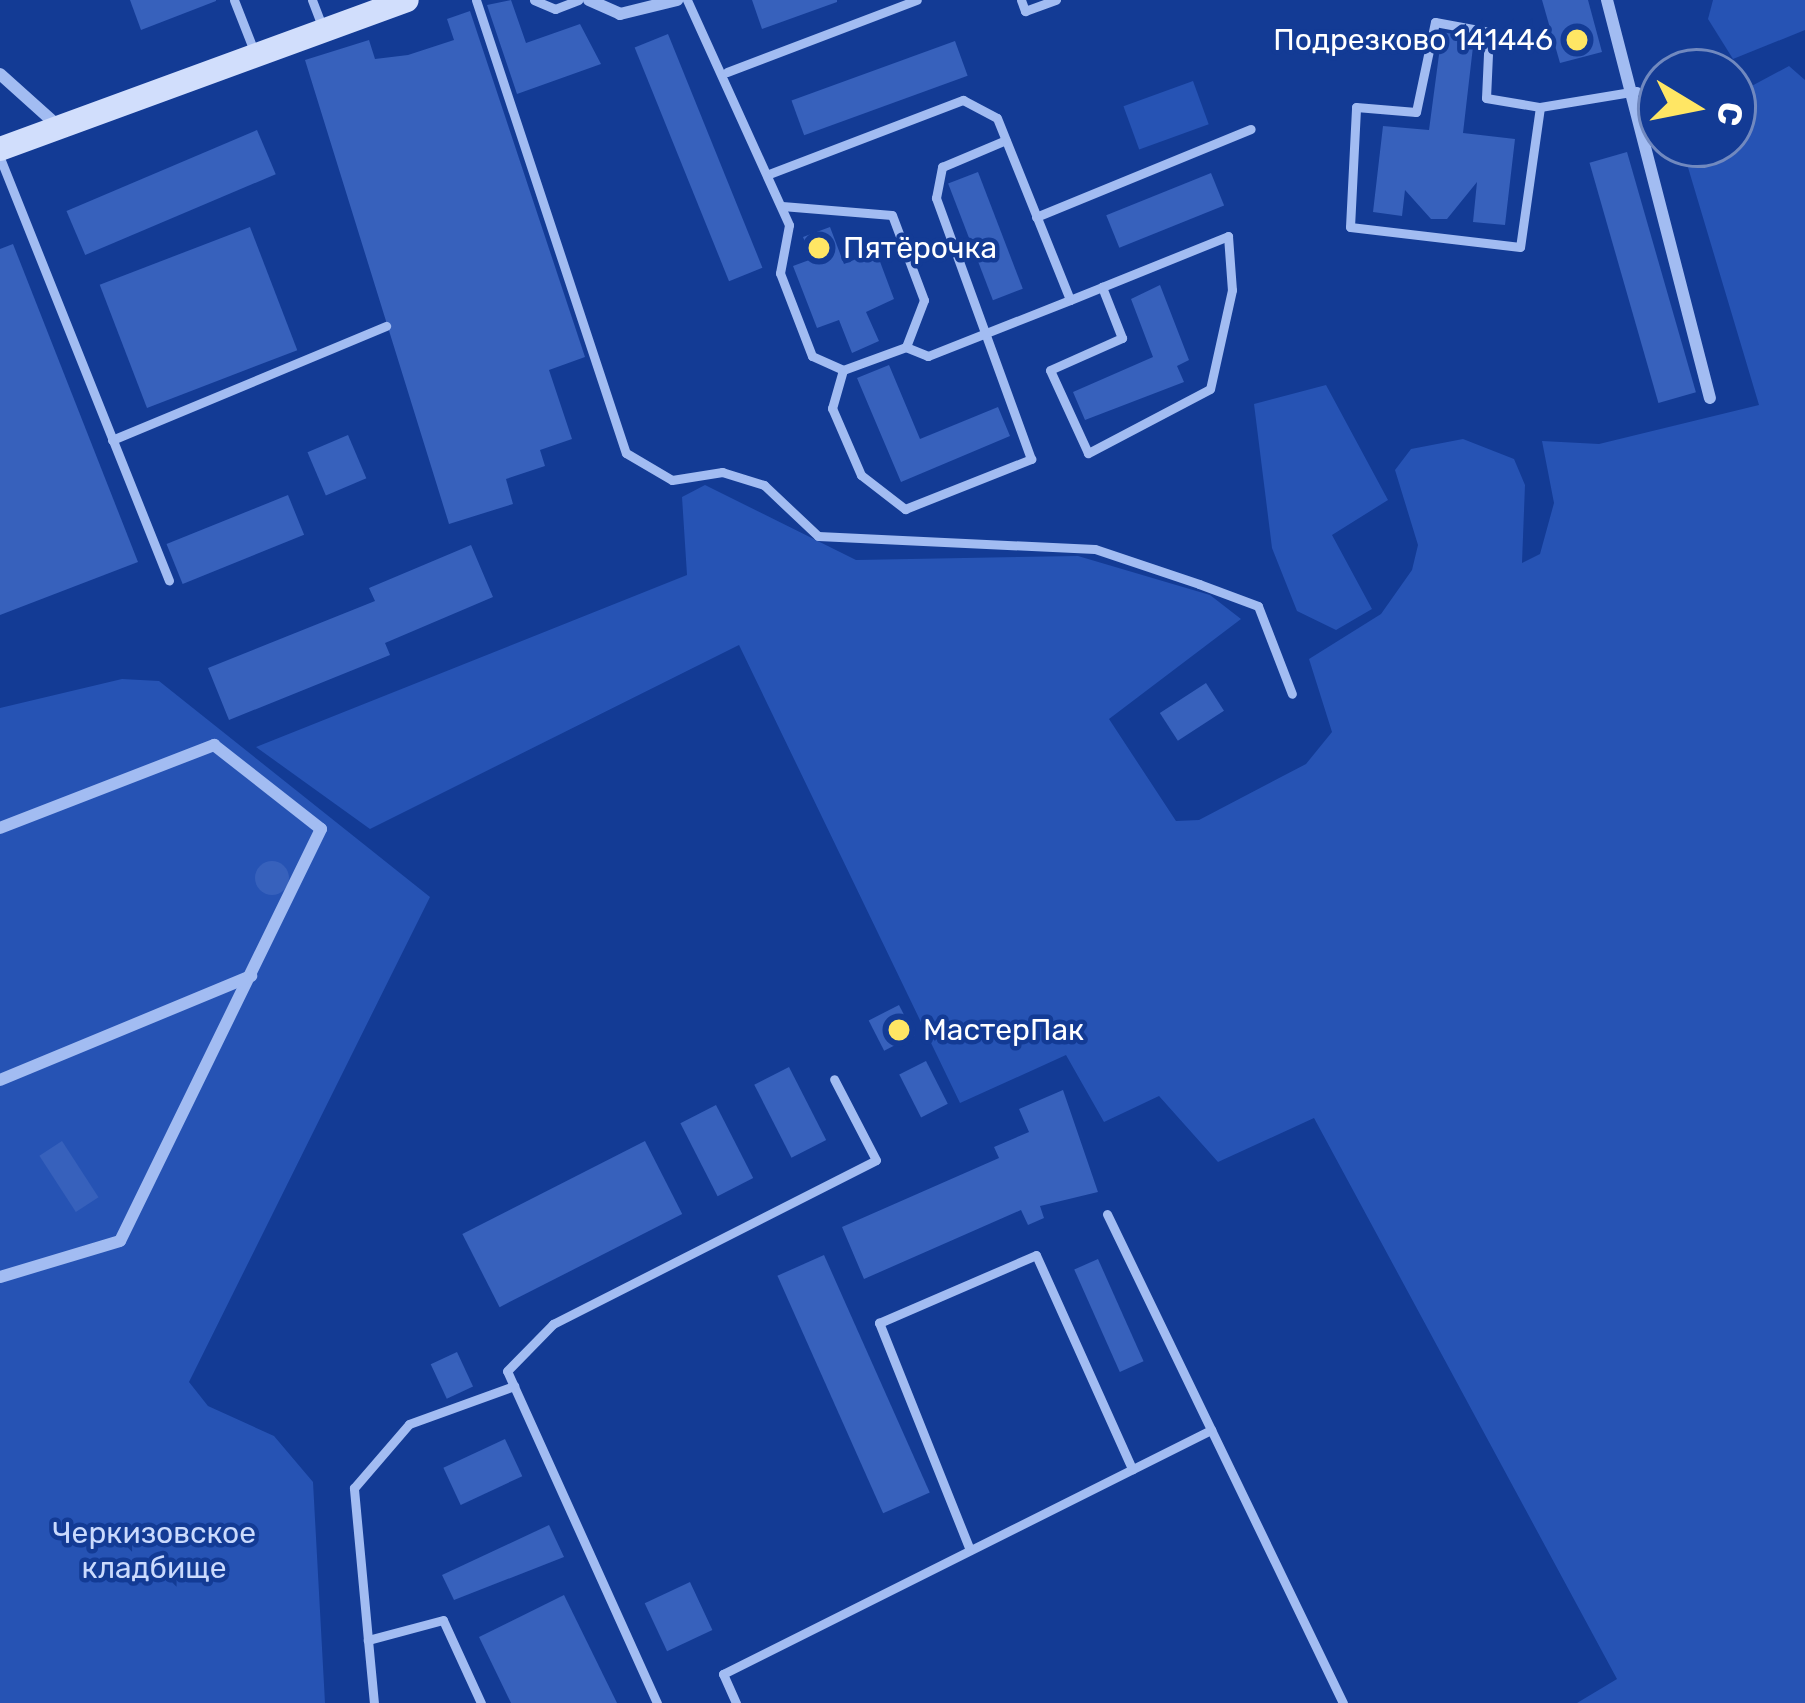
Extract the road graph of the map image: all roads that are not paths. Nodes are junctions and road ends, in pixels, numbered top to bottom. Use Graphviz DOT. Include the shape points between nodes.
graph roads {
  1 [pos="235,0"];
  2 [pos="312,0"];
  3 [pos="407,0"];
  4 [pos="476,0"];
  5 [pos="534,0"];
  6 [pos="578,0"];
  7 [pos="590,0"];
  8 [pos="677,0"];
  9 [pos="687,0"];
  10 [pos="917,0"];
  11 [pos="1021,0"];
  12 [pos="1056,0"];
  13 [pos="1607,0"];
  14 [pos="324,31"];
  15 [pos="256,56"];
  16 [pos="727,72"];
  17 [pos="0,74"];
  18 [pos="1637,91"];
  19 [pos="1540,107"];
  20 [pos="60,127"];
  21 [pos="1251,129"];
  22 [pos="1006,140"];
  23 [pos="0,154"];
  24 [pos="1655,168"];
  25 [pos="769,174"];
  26 [pos="782,206"];
  27 [pos="1036,217"];
  28 [pos="1102,287"];
  29 [pos="1070,300"];
  30 [pos="386,326"];
  31 [pos="990,334"];
  32 [pos="906,347"];
  33 [pos="843,370"];
  34 [pos="1710,398"];
  35 [pos="112,440"];
  36 [pos="169,580"];
  37 [pos="1292,694"];
  38 [pos="0,828"];
  39 [pos="250,976"];
  40 [pos="834,1079"];
  41 [pos="0,1080"];
  42 [pos="1107,1214"];
  43 [pos="0,1276"];
  44 [pos="514,1386"];
  45 [pos="1211,1430"];
  46 [pos="1132,1469"];
  47 [pos="970,1550"];
  48 [pos="368,1640"];
  49 [pos="374,1703"];
  50 [pos="481,1703"];
  51 [pos="657,1703"];
  52 [pos="736,1703"];
  53 [pos="1343,1703"];
  1 -- 15 [label="lane"];
  2 -- 14 [label="lane"];
  3 -- 14 [label="street"];
  4 -- 37 [label="lane" via="626,453 672,480 722,472 764,485 818,536 1095,549 1199,584 1258,606"];
  5 -- 6 [label="lane" via="555,9"];
  7 -- 8 [label="street" via="620,14"];
  9 -- 16 [label="lane"];
  10 -- 16 [label="lane"];
  11 -- 12 [label="lane" via="1024,11"];
  13 -- 18 [label="street"];
  14 -- 15 [label="street"];
  15 -- 20 [label="street"];
  16 -- 25 [label="lane"];
  17 -- 20 [label="street"];
  18 -- 19 [label="lane"];
  19 -- 19 [label="lane" via="1486,98 1489,32 1435,22 1416,112 1356,107 1350,227 1520,247"];
  20 -- 23 [label="street"];
  21 -- 27 [label="lane"];
  22 -- 25 [label="lane" via="998,118 963,100"];
  22 -- 27 [label="lane"];
  22 -- 31 [label="lane" via="934,180"];
  23 -- 35 [label="lane"];
  24 -- 34 [label="street"];
  25 -- 26 [label="lane"];
  26 -- 32 [label="lane" via="892,215 925,299"];
  26 -- 33 [label="lane" via="780,273 812,356"];
  27 -- 29 [label="lane"];
  28 -- 28 [label="lane" via="1228,236 1232,290 1210,389 1088,453 1050,370 1122,338"];
  28 -- 29 [label="lane"];
  29 -- 31 [label="lane"];
  30 -- 35 [label="lane"];
  31 -- 32 [label="lane" via="928,356"];
  31 -- 33 [label="lane" via="1031,459 905,508 860,475 832,408"];
  32 -- 33 [label="lane"];
  35 -- 36 [label="lane"];
  38 -- 39 [label="street" via="194,748 223,748 321,829"];
  39 -- 41 [label="street"];
  39 -- 43 [label="street" via="120,1241"];
  40 -- 44 [label="lane" via="876,1160 553,1324 507,1371"];
  42 -- 45 [label="lane"];
  44 -- 48 [label="lane" via="409,1424 354,1488"];
  44 -- 51 [label="lane"];
  45 -- 46 [label="lane"];
  45 -- 53 [label="lane"];
  46 -- 47 [label="lane"];
  46 -- 47 [label="lane" via="1036,1255 879,1323"];
  47 -- 52 [label="lane" via="723,1674"];
  48 -- 49 [label="lane"];
  48 -- 50 [label="lane" via="442,1620"];
}
